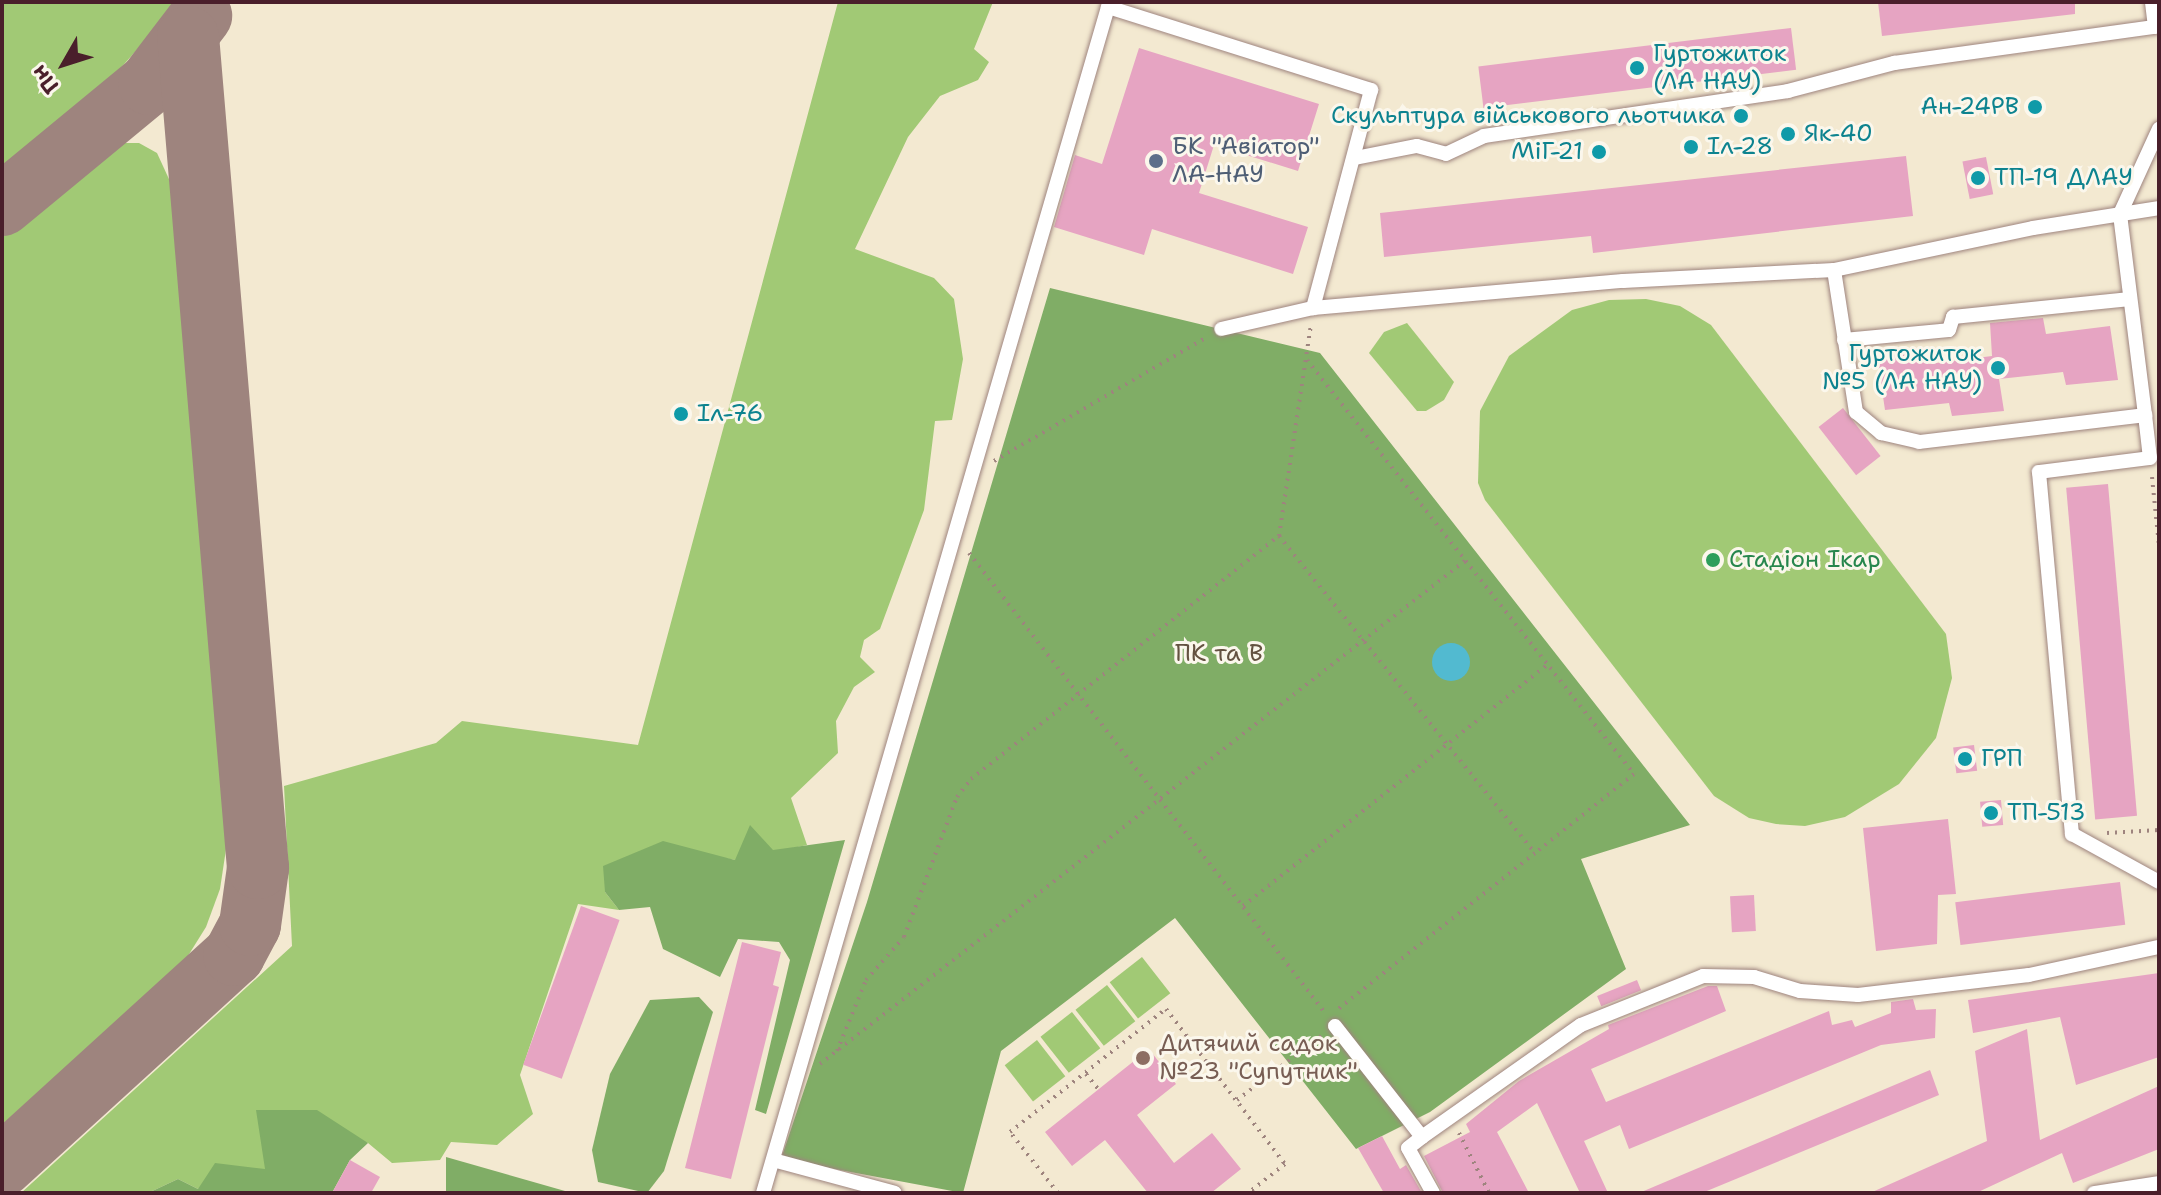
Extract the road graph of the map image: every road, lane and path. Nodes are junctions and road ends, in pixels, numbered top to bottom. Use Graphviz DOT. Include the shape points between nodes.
graph roads {
  1 [pos="2152,2"];
  2 [pos="2159,129"];
  3 [pos="1355,158"];
  4 [pos="2159,208"];
  5 [pos="2120,214"];
  6 [pos="1834,270"];
  7 [pos="2130,299"];
  8 [pos="1313,308"];
  9 [pos="1221,329"];
  10 [pos="1844,340"];
  11 [pos="1307,360"];
  12 [pos="2145,415"];
  13 [pos="2150,458"];
  14 [pos="974,472"];
  15 [pos="955,535"];
  16 [pos="1279,536"];
  17 [pos="2159,546"];
  18 [pos="1466,560"];
  19 [pos="1364,640"];
  20 [pos="1548,664"];
  21 [pos="1080,695"];
  22 [pos="1449,744"];
  23 [pos="1159,798"];
  24 [pos="2159,830"];
  25 [pos="2072,834"];
  26 [pos="1535,853"];
  27 [pos="2159,882"];
  28 [pos="1243,906"];
  29 [pos="2159,947"];
  30 [pos="1332,1021"];
  31 [pos="837,1051"];
  32 [pos="1086,1074"];
  33 [pos="799,1080"];
  34 [pos="1098,1089"];
  35 [pos="1237,1100"];
  36 [pos="1450,1117"];
  37 [pos="1422,1137"];
  38 [pos="773,1160"];
  39 [pos="2159,1183"];
  40 [pos="763,1193"];
  41 [pos="895,1193"];
  42 [pos="1058,1193"];
  43 [pos="1248,1193"];
  44 [pos="1433,1193"];
  45 [pos="1489,1193"];
  46 [pos="2094,1193"];
  1 -- 3 [label="lane" via="2155,27 1894,63 1788,91 1484,136 1446,154 1417,146"];
  2 -- 5 [label="lane"];
  3 -- 8 [label="lane"];
  3 -- 14 [label="lane" via="1371,90 1108,7"];
  4 -- 5 [label="lane"];
  5 -- 6 [label="lane"];
  5 -- 7 [label="lane"];
  6 -- 8 [label="lane" via="1623,281"];
  6 -- 10 [label="lane"];
  7 -- 10 [label="lane" via="1953,317 1949,330"];
  7 -- 12 [label="lane"];
  8 -- 9 [label="lane"];
  8 -- 11 [label="path"];
  9 -- 14 [label="path"];
  10 -- 12 [label="lane" via="1856,412 1881,433 1919,442"];
  11 -- 16 [label="path"];
  11 -- 18 [label="path"];
  12 -- 13 [label="lane"];
  13 -- 17 [label="path"];
  13 -- 25 [label="lane" via="2039,472"];
  14 -- 15 [label="lane"];
  15 -- 21 [label="path"];
  15 -- 33 [label="lane"];
  16 -- 19 [label="path"];
  16 -- 21 [label="path"];
  18 -- 19 [label="path"];
  18 -- 20 [label="path"];
  19 -- 22 [label="path"];
  19 -- 23 [label="path"];
  20 -- 22 [label="path"];
  20 -- 26 [label="path" via="1634,774"];
  21 -- 23 [label="path"];
  21 -- 31 [label="path" via="971,779 957,797 904,937 866,980"];
  22 -- 26 [label="path"];
  22 -- 28 [label="path"];
  23 -- 28 [label="path"];
  23 -- 31 [label="path"];
  24 -- 25 [label="path"];
  25 -- 27 [label="lane"];
  26 -- 30 [label="path"];
  28 -- 30 [label="path"];
  29 -- 36 [label="lane" via="2029,975 1858,995 1800,991 1754,977 1703,976 1581,1025"];
  30 -- 35 [label="path"];
  30 -- 37 [label="lane"];
  31 -- 33 [label="path"];
  32 -- 34 [label="path"];
  32 -- 35 [label="path" via="1166,1009"];
  32 -- 42 [label="path" via="1010,1132"];
  33 -- 38 [label="lane"];
  35 -- 43 [label="path" via="1285,1164"];
  36 -- 37 [label="lane"];
  36 -- 45 [label="path"];
  37 -- 44 [label="lane" via="1408,1148"];
  38 -- 40 [label="lane"];
  38 -- 41 [label="lane"];
  39 -- 46 [label="lane"];
}
